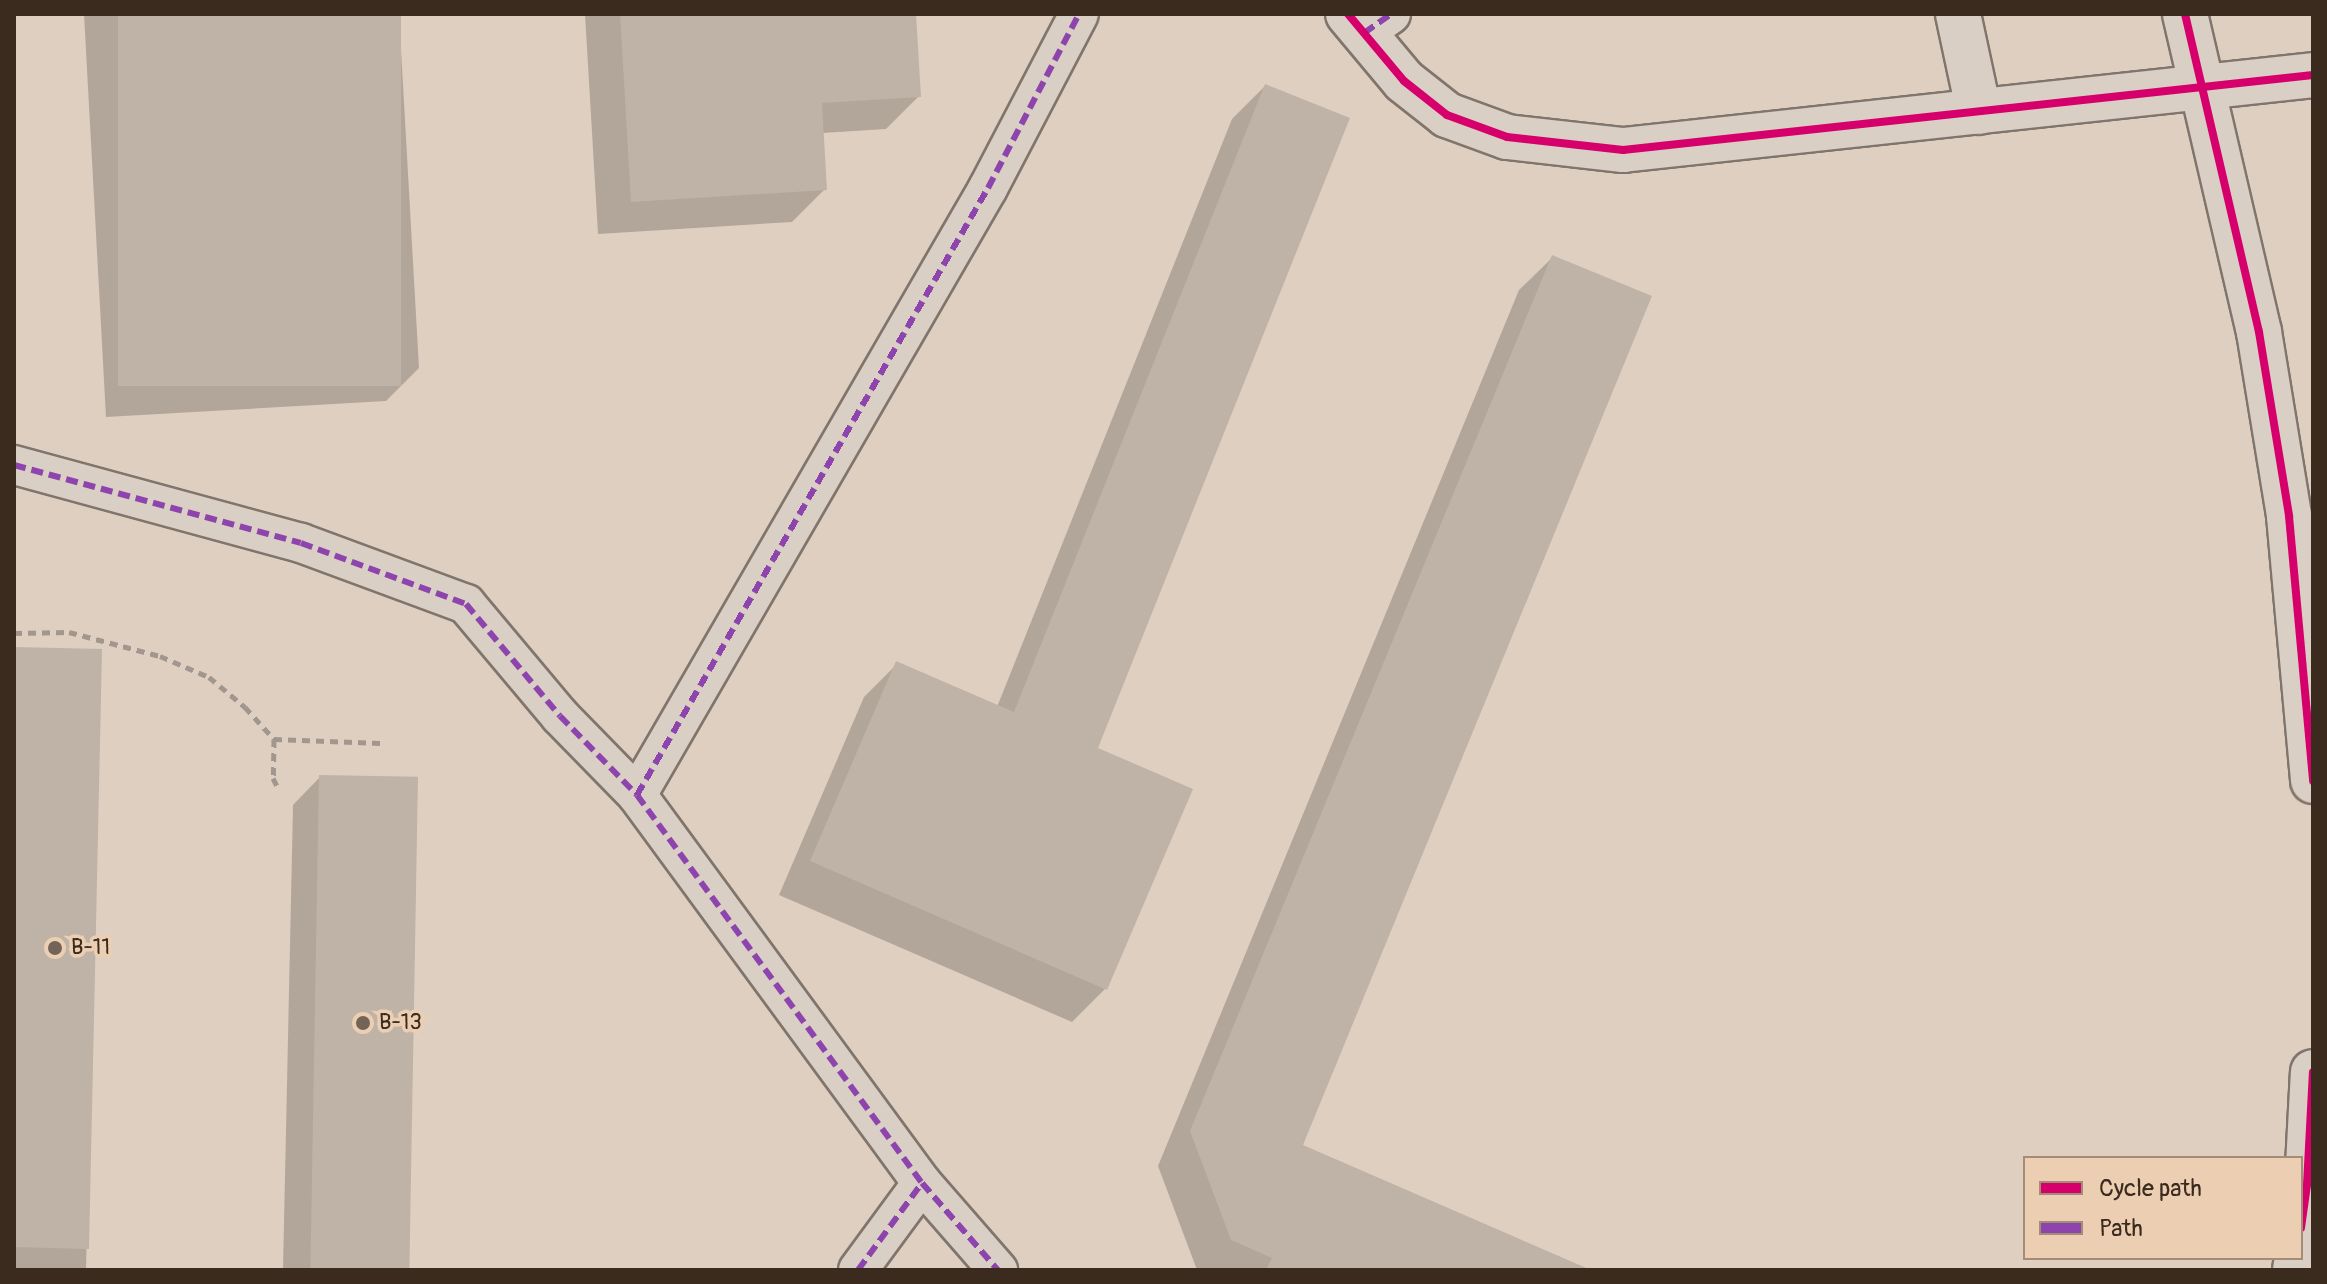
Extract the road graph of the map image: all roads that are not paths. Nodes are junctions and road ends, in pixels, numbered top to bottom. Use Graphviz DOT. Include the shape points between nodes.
graph roads {
  1 [pos="1079,14"];
  2 [pos="1958,14"];
  3 [pos="2185,14"];
  4 [pos="1368,20"];
  5 [pos="2313,75"];
  6 [pos="2202,88"];
  7 [pos="1979,112"];
  8 [pos="14,465"];
  9 [pos="2313,781"];
  10 [pos="637,795"];
  11 [pos="2313,1072"];
  12 [pos="922,1183"];
  13 [pos="2303,1214"];
  14 [pos="858,1270"];
  15 [pos="998,1270"];
  1 -- 10 [label="street" via="988,188"];
  2 -- 7 [label="street"];
  3 -- 6 [label="street"];
  4 -- 7 [label="street" via="1404,81 1447,115 1507,137 1623,150"];
  5 -- 6 [label="street"];
  6 -- 7 [label="street"];
  6 -- 9 [label="street" via="2259,332 2289,516"];
  8 -- 10 [label="street" via="301,543 466,604 560,716"];
  10 -- 12 [label="street"];
  11 -- 13 [label="street"];
  12 -- 14 [label="street"];
  12 -- 15 [label="street"];
}
